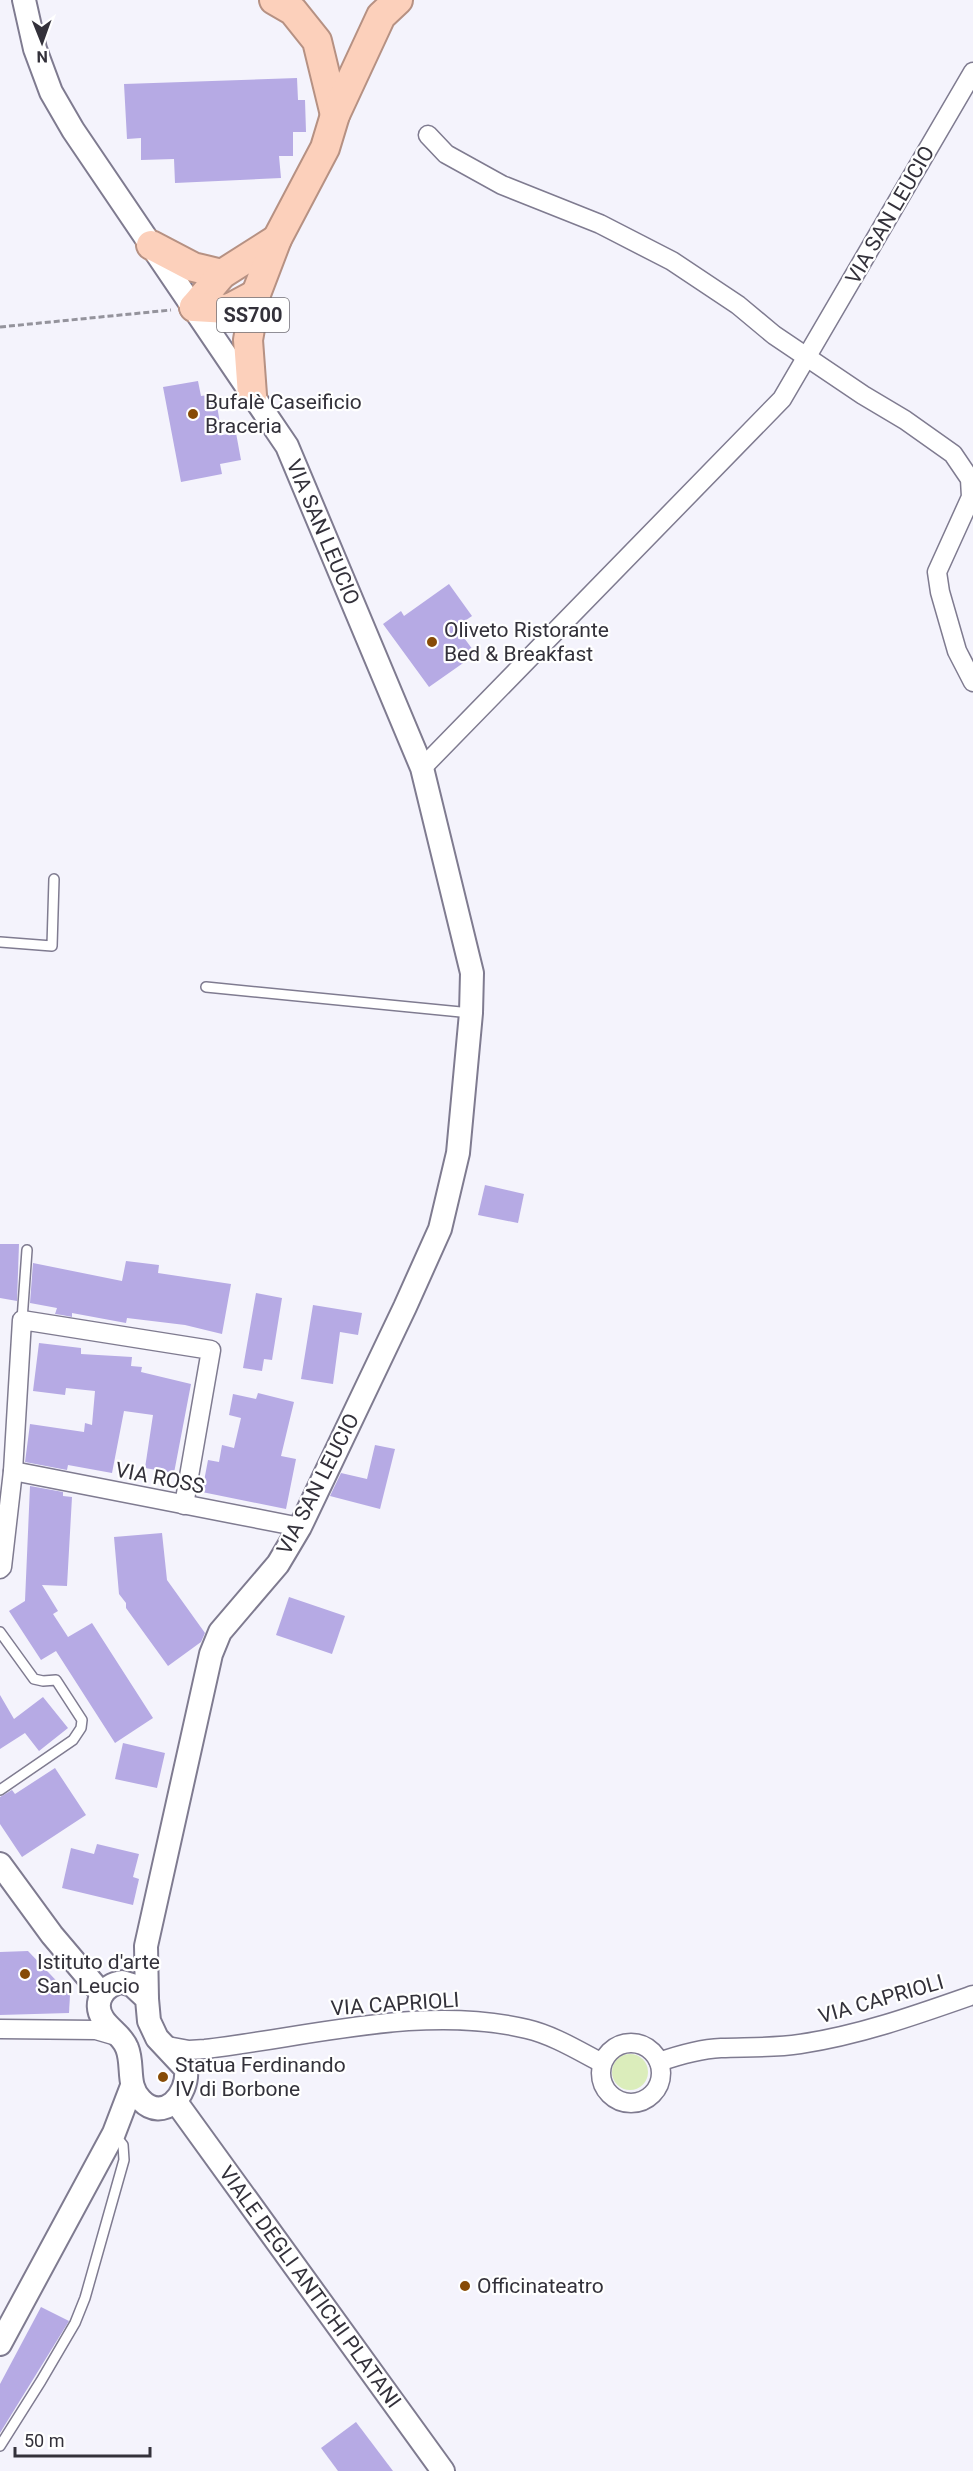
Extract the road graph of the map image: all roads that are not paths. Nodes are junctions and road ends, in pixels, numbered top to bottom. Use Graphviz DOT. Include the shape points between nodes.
graph roads {
  1 [pos="24,0"];
  2 [pos="274,0"];
  3 [pos="398,0"];
  4 [pos="973,72"];
  5 [pos="335,115"];
  6 [pos="428,135"];
  7 [pos="278,239"];
  8 [pos="151,245"];
  9 [pos="222,274"];
  10 [pos="256,294"];
  11 [pos="194,307"];
  12 [pos="806,357"];
  13 [pos="252,395"];
  14 [pos="973,682"];
  15 [pos="422,768"];
  16 [pos="54,879"];
  17 [pos="0,942"];
  18 [pos="207,987"];
  19 [pos="471,1013"];
  20 [pos="27,1250"];
  21 [pos="22,1320"];
  22 [pos="12,1471"];
  23 [pos="184,1505"];
  24 [pos="300,1527"];
  25 [pos="0,1569"];
  26 [pos="0,1632"];
  27 [pos="0,1790"];
  28 [pos="0,1864"];
  29 [pos="147,1946"];
  30 [pos="122,1982"];
  31 [pos="973,1995"];
  32 [pos="147,1998"];
  33 [pos="100,2001"];
  34 [pos="0,2029"];
  35 [pos="49,2029"];
  36 [pos="121,2037"];
  37 [pos="162,2045"];
  38 [pos="220,2048"];
  39 [pos="659,2062"];
  40 [pos="602,2063"];
  41 [pos="186,2069"];
  42 [pos="132,2086"];
  43 [pos="167,2105"];
  44 [pos="114,2133"];
  45 [pos="0,2344"];
  46 [pos="0,2446"];
  47 [pos="443,2471"];
  1 -- 8 [label="street, VIA SAN LEUCIO" via="35,49 51,92"];
  2 -- 5 [label="highway" via="293,11 317,41"];
  3 -- 5 [label="highway, SS700" via="381,16"];
  4 -- 12 [label="street, VIA SAN LEUCIO"];
  5 -- 7 [label="highway, SS700" via="325,148"];
  6 -- 12 [label="street" via="446,154 502,185 600,224 672,261"];
  7 -- 9 [label="highway, SS700"];
  7 -- 10 [label="highway, SS700"];
  8 -- 9 [label="highway, SS700" via="193,267"];
  8 -- 11 [label="street, VIA SAN LEUCIO"];
  9 -- 11 [label="highway, SS700"];
  10 -- 11 [label="highway, SS700" via="228,309"];
  10 -- 13 [label="highway, SS700" via="248,340"];
  11 -- 13 [label="street, VIA SAN LEUCIO"];
  12 -- 14 [label="street" via="953,454 970,479 971,497 938,572 957,651"];
  12 -- 15 [label="street, VIA SAN LEUCIO" via="782,399"];
  13 -- 15 [label="street, VIA SAN LEUCIO" via="287,446"];
  15 -- 19 [label="street, VIA SAN LEUCIO" via="472,973"];
  16 -- 17 [label="lane" via="52,946"];
  18 -- 19 [label="lane"];
  19 -- 24 [label="street, VIA SAN LEUCIO" via="458,1153 440,1230"];
  20 -- 21 [label="lane"];
  21 -- 22 [label="street"];
  21 -- 23 [label="street" via="211,1350"];
  22 -- 23 [label="street, VIA ROSS"];
  22 -- 25 [label="street"];
  23 -- 24 [label="street, VIA ROSS"];
  24 -- 29 [label="street, VIA SAN LEUCIO" via="279,1564 220,1632 211,1654"];
  26 -- 27 [label="lane" via="34,1679 56,1680 82,1720 73,1740"];
  28 -- 33 [label="street"];
  29 -- 30 [label="street, VIA SAN LEUCIO"];
  29 -- 32 [label="street, VIA SAN LEUCIO"];
  30 -- 32 [label="street"];
  30 -- 33 [label="street" via="113,1983"];
  31 -- 39 [label="street, VIA CAPRIOLI" via="833,2039 797,2045 709,2049"];
  32 -- 37 [label="street, VIA SAN LEUCIO" via="149,2021"];
  33 -- 35 [label="street" via="85,2019"];
  33 -- 36 [label="street" via="103,2019"];
  34 -- 35 [label="street"];
  35 -- 36 [label="street" via="96,2030"];
  36 -- 42 [label="street" via="130,2057"];
  37 -- 38 [label="street, VIA CAPRIOLI" via="189,2050"];
  37 -- 41 [label="street, VIA SAN LEUCIO"];
  38 -- 40 [label="street, VIA CAPRIOLI" via="389,2024 489,2021 530,2030"];
  38 -- 41 [label="street, VIA CAPRIOLI"];
  39 -- 40 [label="street" via="647,2048 630,2043 613,2049"];
  39 -- 40 [label="street" via="656,2089 635,2102 618,2099 605,2088"];
  41 -- 43 [label="street" via="183,2094"];
  42 -- 43 [label="street, VIALE DEGLI ANTICHI PLATANI" via="147,2105"];
  42 -- 44 [label="street"];
  43 -- 44 [label="street"];
  43 -- 47 [label="street, VIALE DEGLI ANTICHI PLATANI"];
  44 -- 45 [label="street"];
  44 -- 46 [label="lane" via="123,2145 124,2160 86,2298 75,2323"];
}
